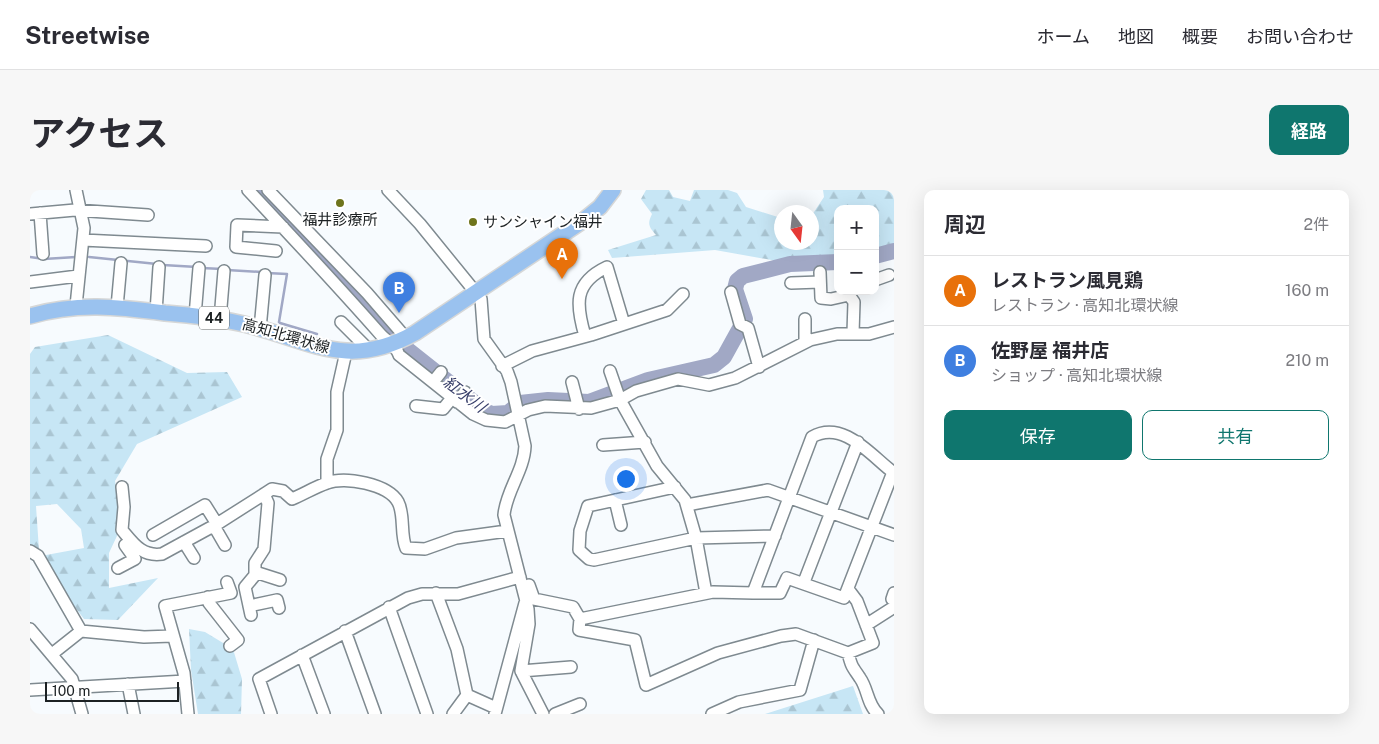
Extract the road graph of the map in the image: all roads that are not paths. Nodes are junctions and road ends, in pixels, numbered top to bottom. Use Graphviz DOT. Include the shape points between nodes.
graph roads {
  1 [pos="76,190"];
  2 [pos="248,190"];
  3 [pos="268,190"];
  4 [pos="388,190"];
  5 [pos="613,190"];
  6 [pos="82,211"];
  7 [pos="35,214"];
  8 [pos="148,215"];
  9 [pos="283,227"];
  10 [pos="83,240"];
  11 [pos="206,246"];
  12 [pos="276,251"];
  13 [pos="43,254"];
  14 [pos="121,263"];
  15 [pos="159,267"];
  16 [pos="200,268"];
  17 [pos="224,270"];
  18 [pos="265,275"];
  19 [pos="889,275"];
  20 [pos="78,276"];
  21 [pos="879,279"];
  22 [pos="30,282"];
  23 [pos="791,283"];
  24 [pos="731,292"];
  25 [pos="475,293"];
  26 [pos="683,294"];
  27 [pos="844,295"];
  28 [pos="852,295"];
  29 [pos="76,306"];
  30 [pos="117,307"];
  31 [pos="156,312"];
  32 [pos="30,316"];
  33 [pos="195,316"];
  34 [pos="220,319"];
  35 [pos="805,319"];
  36 [pos="340,322"];
  37 [pos="624,324"];
  38 [pos="894,327"];
  39 [pos="260,329"];
  40 [pos="853,334"];
  41 [pos="585,336"];
  42 [pos="399,342"];
  43 [pos="805,342"];
  44 [pos="369,350"];
  45 [pos="346,352"];
  46 [pos="502,366"];
  47 [pos="759,366"];
  48 [pos="610,371"];
  49 [pos="572,382"];
  50 [pos="458,398"];
  51 [pos="620,400"];
  52 [pos="416,406"];
  53 [pos="579,408"];
  54 [pos="516,411"];
  55 [pos="645,442"];
  56 [pos="858,442"];
  57 [pos="603,446"];
  58 [pos="894,472"];
  59 [pos="327,482"];
  60 [pos="675,487"];
  61 [pos="122,488"];
  62 [pos="264,494"];
  63 [pos="790,498"];
  64 [pos="615,500"];
  65 [pos="687,505"];
  66 [pos="831,513"];
  67 [pos="215,525"];
  68 [pos="620,525"];
  69 [pos="872,528"];
  70 [pos="507,531"];
  71 [pos="153,535"];
  72 [pos="894,535"];
  73 [pos="775,536"];
  74 [pos="128,537"];
  75 [pos="696,538"];
  76 [pos="184,542"];
  77 [pos="225,545"];
  78 [pos="30,551"];
  79 [pos="194,558"];
  80 [pos="118,568"];
  81 [pos="255,572"];
  82 [pos="519,572"];
  83 [pos="280,580"];
  84 [pos="227,582"];
  85 [pos="804,582"];
  86 [pos="848,589"];
  87 [pos="436,593"];
  88 [pos="706,593"];
  89 [pos="753,593"];
  90 [pos="208,597"];
  91 [pos="526,599"];
  92 [pos="892,600"];
  93 [pos="279,608"];
  94 [pos="389,608"];
  95 [pos="580,619"];
  96 [pos="866,626"];
  97 [pos="30,629"];
  98 [pos="81,631"];
  99 [pos="345,631"];
  100 [pos="172,636"];
  101 [pos="814,640"];
  102 [pos="230,646"];
  103 [pos="848,653"];
  104 [pos="52,654"];
  105 [pos="302,655"];
  106 [pos="571,667"];
  107 [pos="521,670"];
  108 [pos="185,681"];
  109 [pos="128,684"];
  110 [pos="75,688"];
  111 [pos="30,690"];
  112 [pos="467,695"];
  113 [pos="580,704"];
  114 [pos="491,710"];
  115 [pos="727,711"];
  116 [pos="82,714"];
  117 [pos="134,714"];
  118 [pos="188,714"];
  119 [pos="271,714"];
  120 [pos="324,714"];
  121 [pos="375,714"];
  122 [pos="427,714"];
  123 [pos="453,714"];
  124 [pos="543,714"];
  125 [pos="555,714"];
  126 [pos="712,714"];
  127 [pos="878,714"];
  1 -- 6 [label="street"];
  2 -- 9 [label="street"];
  3 -- 42 [label="street" via="367,293"];
  4 -- 25 [label="street" via="420,224"];
  5 -- 25 [label="main road, 高知北環状線 / 44" via="584,220"];
  6 -- 7 [label="street"];
  6 -- 8 [label="street"];
  6 -- 10 [label="street"];
  7 -- 13 [label="street"];
  9 -- 12 [label="street" via="233,224 236,247"];
  9 -- 42 [label="street"];
  10 -- 11 [label="street" via="180,249"];
  10 -- 20 [label="street"];
  14 -- 30 [label="street"];
  15 -- 31 [label="street"];
  16 -- 33 [label="street"];
  17 -- 34 [label="street"];
  18 -- 39 [label="street"];
  19 -- 21 [label="street"];
  20 -- 22 [label="street"];
  20 -- 29 [label="street"];
  23 -- 27 [label="street" via="820,277 821,298"];
  24 -- 47 [label="street"];
  25 -- 42 [label="main road, 高知北環状線 / 44"];
  25 -- 46 [label="street" via="483,303 484,340"];
  26 -- 37 [label="street" via="667,310"];
  28 -- 40 [label="street"];
  29 -- 30 [label="main road, 高知北環状線 / 44"];
  29 -- 32 [label="main road, 高知北環状線 / 44"];
  30 -- 31 [label="main road, 高知北環状線 / 44"];
  31 -- 33 [label="main road, 高知北環状線 / 44"];
  33 -- 34 [label="main road, 高知北環状線 / 44"];
  34 -- 39 [label="main road, 高知北環状線 / 44"];
  35 -- 43 [label="street"];
  36 -- 44 [label="street"];
  37 -- 41 [label="street"];
  37 -- 41 [label="street" via="607,267 590,278 579,294 579,315"];
  38 -- 40 [label="street" via="870,334"];
  39 -- 45 [label="main road, 高知北環状線 / 44" via="312,346"];
  40 -- 43 [label="street" via="829,335"];
  41 -- 46 [label="street" via="532,350"];
  42 -- 44 [label="main road, 高知北環状線 / 44"];
  42 -- 50 [label="street" via="399,355 436,378"];
  43 -- 47 [label="street"];
  44 -- 45 [label="main road, 高知北環状線 / 44"];
  45 -- 59 [label="street" via="337,392 337,430 327,458"];
  46 -- 54 [label="street" via="511,382"];
  47 -- 51 [label="street" via="735,378 709,384 678,378 636,391"];
  48 -- 51 [label="street"];
  49 -- 53 [label="street"];
  50 -- 52 [label="street" via="442,409"];
  50 -- 54 [label="street" via="473,414 486,420 505,422"];
  51 -- 53 [label="street"];
  51 -- 55 [label="street"];
  53 -- 54 [label="street" via="545,406"];
  54 -- 70 [label="street" via="525,446 505,504"];
  55 -- 57 [label="street"];
  55 -- 60 [label="street"];
  56 -- 58 [label="street"];
  56 -- 63 [label="street" via="834,434 812,437"];
  56 -- 66 [label="street"];
  58 -- 69 [label="street"];
  59 -- 62 [label="street" via="292,499 283,491 272,489"];
  59 -- 70 [label="street" via="352,481 390,493 399,503 406,548 425,549 456,538"];
  60 -- 64 [label="street"];
  60 -- 65 [label="street"];
  61 -- 74 [label="street" via="122,530"];
  62 -- 67 [label="street"];
  62 -- 81 [label="street" via="268,503 264,549 255,563"];
  63 -- 65 [label="street" via="768,490"];
  63 -- 66 [label="street"];
  63 -- 73 [label="street"];
  64 -- 68 [label="street"];
  64 -- 75 [label="street" via="588,506 586,510 579,550 589,559"];
  65 -- 75 [label="street"];
  66 -- 69 [label="street"];
  66 -- 85 [label="street"];
  67 -- 71 [label="street" via="206,505 190,507"];
  67 -- 76 [label="street"];
  67 -- 77 [label="street"];
  69 -- 72 [label="street"];
  69 -- 86 [label="street"];
  70 -- 82 [label="street"];
  73 -- 75 [label="street"];
  73 -- 89 [label="street"];
  74 -- 76 [label="street" via="136,548 156,554"];
  74 -- 80 [label="street" via="123,541 135,559"];
  75 -- 88 [label="street"];
  76 -- 79 [label="street"];
  78 -- 98 [label="street" via="38,556"];
  81 -- 83 [label="street"];
  81 -- 93 [label="street" via="245,587 250,611 277,600"];
  82 -- 87 [label="street" via="458,594"];
  82 -- 91 [label="street"];
  82 -- 95 [label="street" via="523,567 534,599 574,607"];
  84 -- 90 [label="street" via="231,593"];
  85 -- 86 [label="street" via="844,598"];
  85 -- 89 [label="street" via="787,578 780,593"];
  86 -- 96 [label="street" via="857,601"];
  87 -- 94 [label="street" via="408,598"];
  87 -- 112 [label="street" via="457,649"];
  88 -- 89 [label="street"];
  88 -- 95 [label="street"];
  90 -- 100 [label="street" via="165,606"];
  90 -- 102 [label="street" via="209,603 238,640"];
  91 -- 107 [label="street" via="529,624"];
  91 -- 114 [label="street"];
  92 -- 96 [label="street"];
  94 -- 99 [label="street"];
  94 -- 122 [label="street"];
  95 -- 101 [label="street" via="579,630 635,640 646,684 718,653 781,636 796,634"];
  96 -- 103 [label="street" via="873,643"];
  97 -- 104 [label="street"];
  98 -- 100 [label="street" via="144,637"];
  98 -- 104 [label="street"];
  99 -- 105 [label="street"];
  99 -- 121 [label="street"];
  100 -- 108 [label="street"];
  101 -- 103 [label="street"];
  101 -- 115 [label="street" via="800,690 740,702"];
  103 -- 127 [label="street" via="852,669 861,678 870,705"];
  104 -- 110 [label="street" via="72,679"];
  105 -- 119 [label="street" via="259,680"];
  105 -- 120 [label="street"];
  106 -- 107 [label="street"];
  107 -- 124 [label="street"];
  108 -- 109 [label="street"];
  108 -- 118 [label="street"];
  109 -- 110 [label="street"];
  109 -- 117 [label="street"];
  110 -- 111 [label="street"];
  110 -- 116 [label="street"];
  112 -- 114 [label="street"];
  112 -- 123 [label="street"];
  113 -- 125 [label="street"];
  115 -- 126 [label="street"];
}
